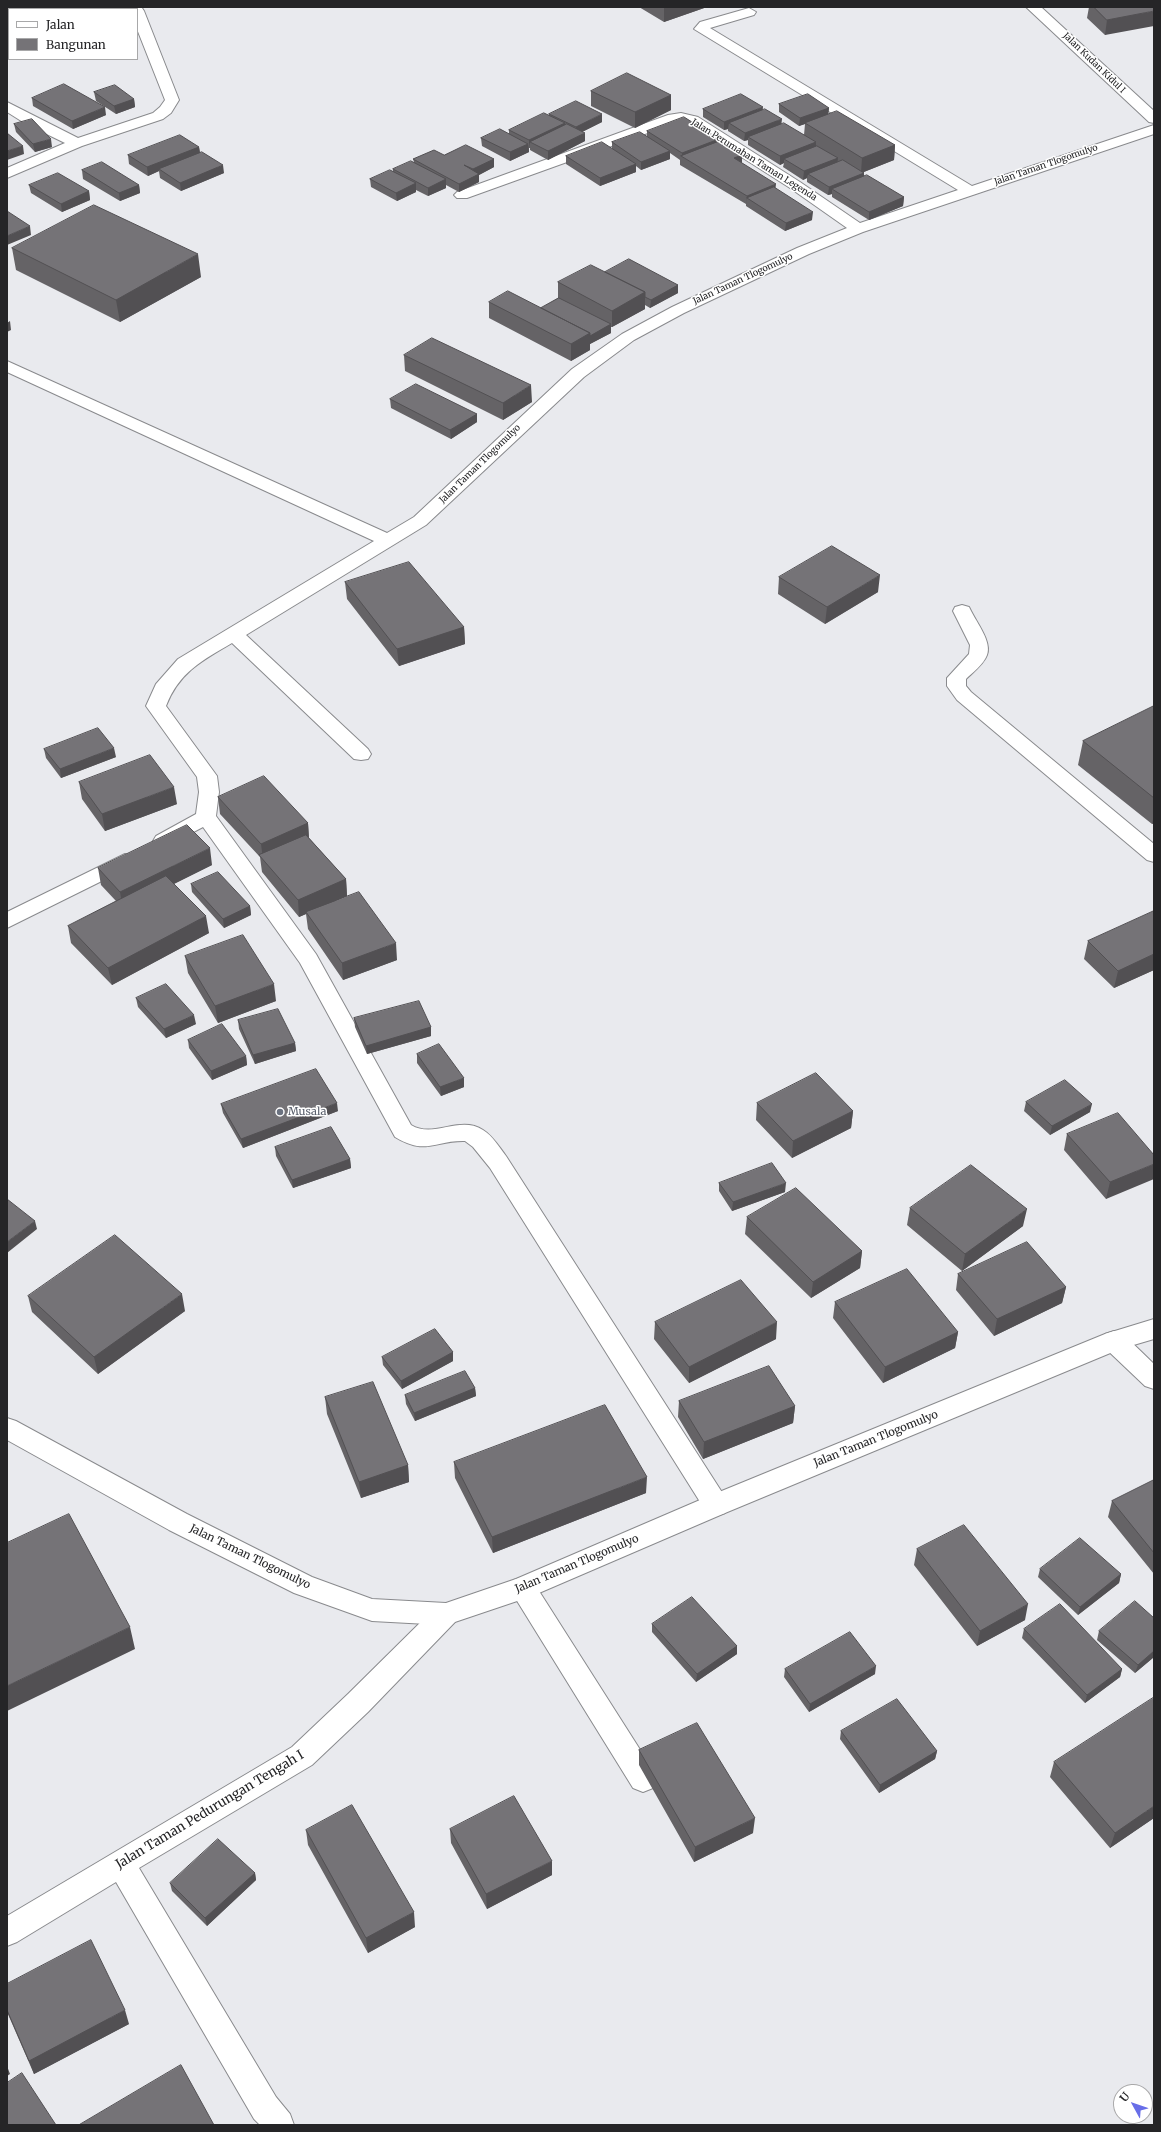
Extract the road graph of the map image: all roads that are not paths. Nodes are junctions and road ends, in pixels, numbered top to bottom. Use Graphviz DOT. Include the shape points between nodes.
graph roads {
  1 [pos="1033,7"];
  2 [pos="139,10"];
  3 [pos="749,12"];
  4 [pos="7,106"];
  5 [pos="1154,120"];
  6 [pos="1154,129"];
  7 [pos="77,143"];
  8 [pos="7,173"];
  9 [pos="970,191"];
  10 [pos="462,195"];
  11 [pos="858,229"];
  12 [pos="7,366"];
  13 [pos="387,540"];
  14 [pos="962,611"];
  15 [pos="234,634"];
  16 [pos="361,754"];
  17 [pos="206,817"];
  18 [pos="1154,855"];
  19 [pos="7,921"];
  20 [pos="1154,1329"];
  21 [pos="1114,1341"];
  22 [pos="1154,1378"];
  23 [pos="7,1428"];
  24 [pos="716,1505"];
  25 [pos="523,1588"];
  26 [pos="446,1614"];
  27 [pos="643,1779"];
  28 [pos="121,1864"];
  29 [pos="7,1932"];
  30 [pos="279,2125"];
  1 -- 5 [label="street, Jalan Kudan Kidul I"];
  2 -- 7 [label="street" via="172,100 166,110 158,116"];
  3 -- 9 [label="street" via="705,25 701,29"];
  4 -- 7 [label="street" via="31,121"];
  6 -- 9 [label="street, Jalan Taman Tlogomulyo"];
  7 -- 8 [label="street"];
  9 -- 11 [label="street, Jalan Taman Tlogomulyo"];
  10 -- 11 [label="street, Jalan Perumahan Taman Legenda" via="681,117 693,120 789,181"];
  11 -- 13 [label="street, Jalan Taman Tlogomulyo" via="803,251 628,337 578,373 420,521"];
  12 -- 13 [label="street"];
  13 -- 15 [label="street, Jalan Taman Tlogomulyo"];
  14 -- 18 [label="street" via="979,645 978,655 956,678 964,696"];
  15 -- 16 [label="street"];
  15 -- 17 [label="street, Jalan Taman Tlogomulyo" via="185,663 163,688 156,706 206,776 209,792"];
  17 -- 19 [label="street"];
  17 -- 24 [label="street" via="309,959 403,1131 414,1138 426,1140 464,1132 475,1135 498,1162"];
  20 -- 21 [label="street, Jalan Taman Tlogomulyo"];
  21 -- 22 [label="street"];
  21 -- 24 [label="street, Jalan Taman Tlogomulyo"];
  23 -- 26 [label="street, Jalan Taman Tlogomulyo" via="178,1522 303,1585 372,1610"];
  24 -- 25 [label="street, Jalan Taman Tlogomulyo"];
  25 -- 26 [label="street, Jalan Taman Tlogomulyo"];
  25 -- 27 [label="street"];
  26 -- 28 [label="street, Jalan Taman Pedurungan Tengah I" via="302,1756"];
  28 -- 29 [label="street, Jalan Taman Pedurungan Tengah I"];
  28 -- 30 [label="street" via="265,2108"];
}
